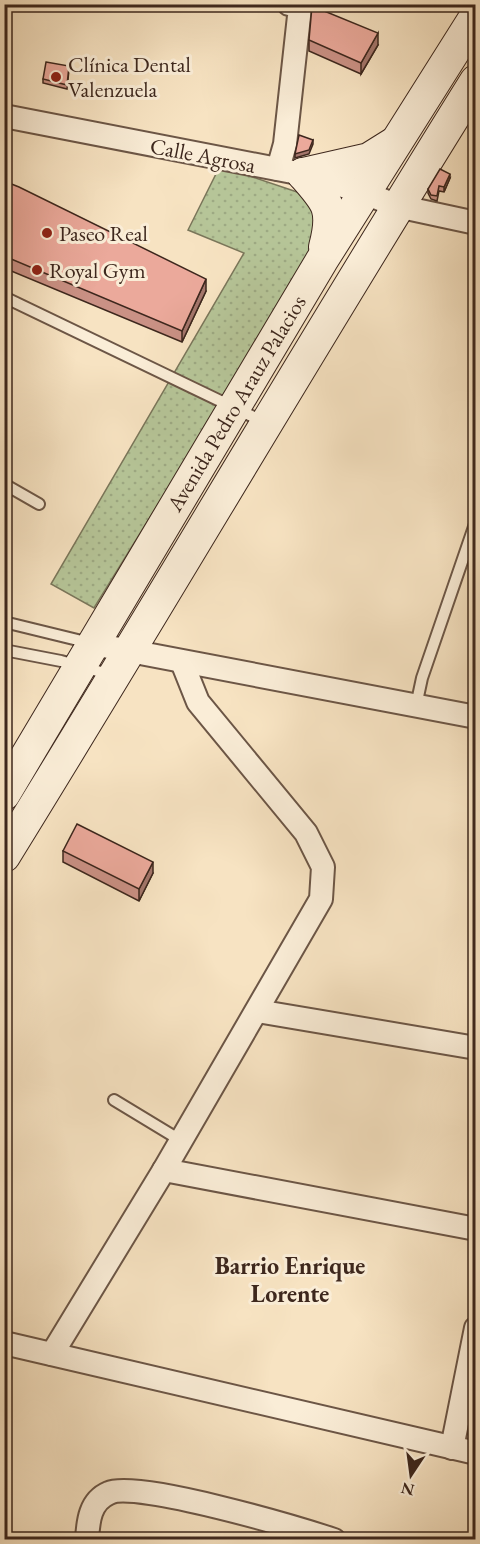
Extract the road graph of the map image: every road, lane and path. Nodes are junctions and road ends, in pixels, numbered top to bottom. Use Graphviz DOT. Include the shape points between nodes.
graph roads {
  1 [pos="297,5"];
  2 [pos="476,16"];
  3 [pos="476,81"];
  4 [pos="4,116"];
  5 [pos="394,143"];
  6 [pos="291,172"];
  7 [pos="363,192"];
  8 [pos="397,206"];
  9 [pos="476,223"];
  10 [pos="321,260"];
  11 [pos="4,297"];
  12 [pos="234,408"];
  13 [pos="267,424"];
  14 [pos="4,484"];
  15 [pos="39,504"];
  16 [pos="476,521"];
  17 [pos="4,622"];
  18 [pos="4,650"];
  19 [pos="87,656"];
  20 [pos="182,662"];
  21 [pos="123,664"];
  22 [pos="416,707"];
  23 [pos="476,717"];
  24 [pos="4,794"];
  25 [pos="4,856"];
  26 [pos="256,1011"];
  27 [pos="476,1048"];
  28 [pos="114,1100"];
  29 [pos="180,1140"];
  30 [pos="164,1170"];
  31 [pos="476,1229"];
  32 [pos="476,1328"];
  33 [pos="4,1343"];
  34 [pos="52,1354"];
  35 [pos="452,1448"];
  36 [pos="476,1453"];
  37 [pos="87,1539"];
  38 [pos="334,1539"];
  1 -- 6 [label="street" via="285,144"];
  2 -- 5 [label="street, Avenida Pedro Arauz Palacios"];
  3 -- 8 [label="street, Avenida Pedro Arauz Palacios"];
  4 -- 6 [label="street, Calle Agrosa"];
  5 -- 6 [label="street" via="369,159"];
  5 -- 7 [label="street, Avenida Pedro Arauz Palacios"];
  6 -- 7 [label="street, Calle Agrosa"];
  6 -- 10 [label="street" via="319,192 328,206 331,221"];
  7 -- 8 [label="street, Calle Agrosa"];
  7 -- 10 [label="street, Avenida Pedro Arauz Palacios"];
  8 -- 9 [label="street, Calle Agrosa"];
  8 -- 13 [label="street, Avenida Pedro Arauz Palacios"];
  10 -- 12 [label="street, Avenida Pedro Arauz Palacios"];
  11 -- 12 [label="lane"];
  12 -- 13 [label="lane"];
  12 -- 19 [label="street, Avenida Pedro Arauz Palacios"];
  13 -- 21 [label="street, Avenida Pedro Arauz Palacios"];
  14 -- 15 [label="lane"];
  16 -- 22 [label="lane"];
  17 -- 19 [label="lane" via="75,638"];
  18 -- 19 [label="lane"];
  19 -- 21 [label="street"];
  19 -- 24 [label="street, Avenida Pedro Arauz Palacios"];
  20 -- 21 [label="street"];
  20 -- 22 [label="street"];
  20 -- 26 [label="street" via="198,702 306,833 323,867 321,899"];
  21 -- 25 [label="street, Avenida Pedro Arauz Palacios"];
  22 -- 23 [label="street"];
  26 -- 27 [label="street"];
  26 -- 29 [label="street"];
  28 -- 29 [label="lane"];
  29 -- 30 [label="street"];
  30 -- 31 [label="street"];
  30 -- 34 [label="street"];
  32 -- 35 [label="street"];
  33 -- 34 [label="street"];
  34 -- 35 [label="street"];
  35 -- 36 [label="street"];
  37 -- 38 [label="street" via="88,1518 100,1498 112,1491 148,1492"];
}
